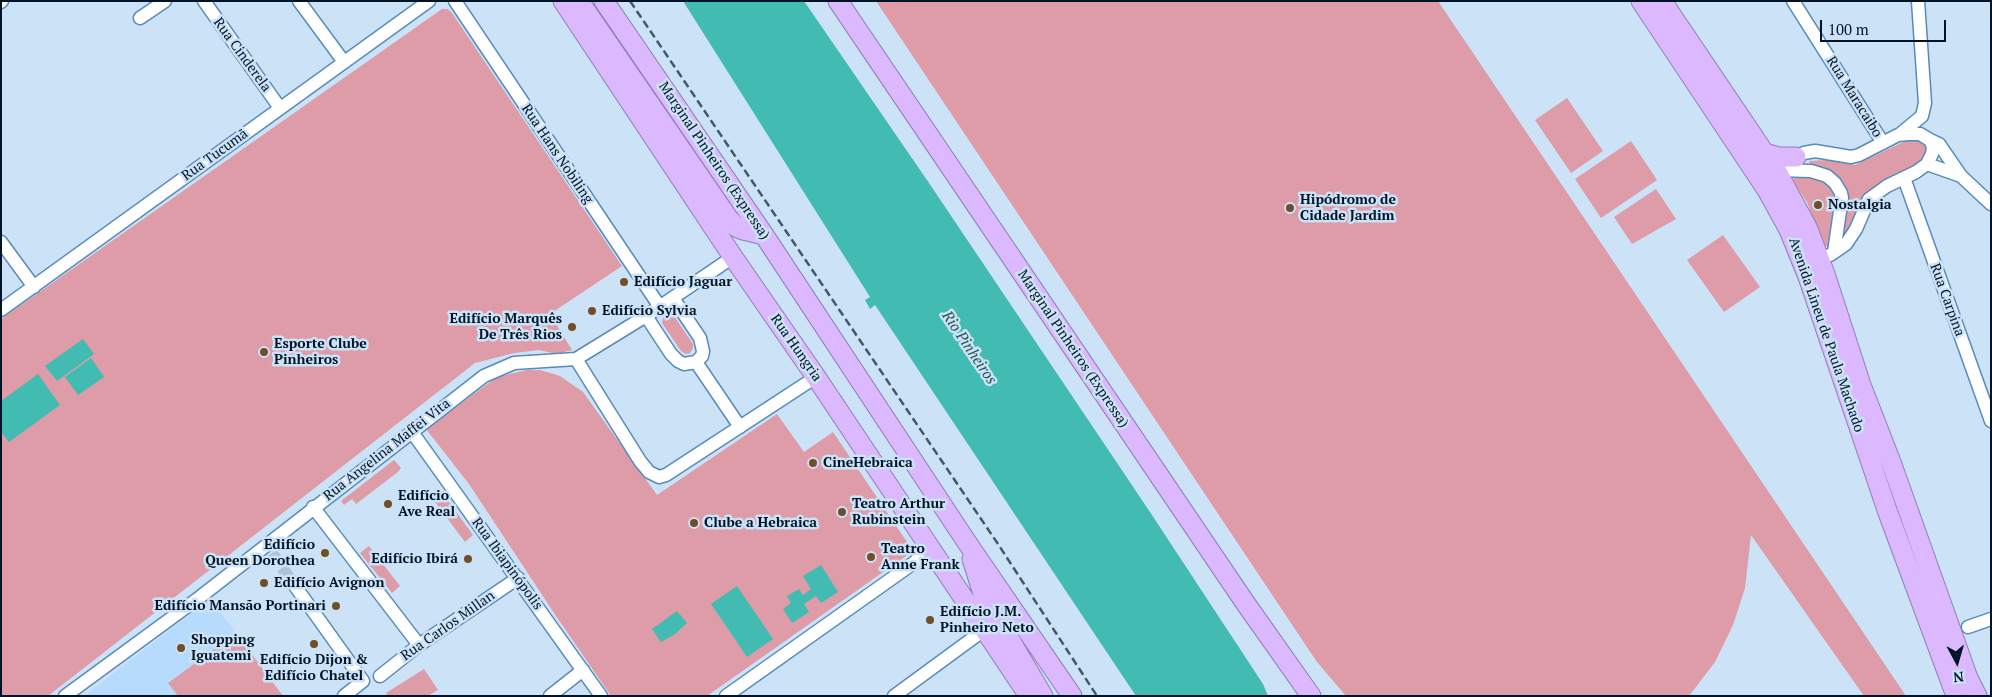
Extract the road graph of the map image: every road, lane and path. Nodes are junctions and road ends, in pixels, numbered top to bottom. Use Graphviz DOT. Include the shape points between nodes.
graph roads {
  1 [pos="165,1"];
  2 [pos="204,1"];
  3 [pos="299,1"];
  4 [pos="429,1"];
  5 [pos="455,1"];
  6 [pos="563,1"];
  7 [pos="578,1"];
  8 [pos="604,1"];
  9 [pos="838,1"];
  10 [pos="1640,1"];
  11 [pos="1662,1"];
  12 [pos="1793,1"];
  13 [pos="1918,1"];
  14 [pos="151,5"];
  15 [pos="140,18"];
  16 [pos="344,62"];
  17 [pos="280,108"];
  18 [pos="1898,135"];
  19 [pos="1930,140"];
  20 [pos="1883,143"];
  21 [pos="1764,153"];
  22 [pos="1796,157"];
  23 [pos="1927,164"];
  24 [pos="1776,170"];
  25 [pos="1962,176"];
  26 [pos="1904,178"];
  27 [pos="1767,190"];
  28 [pos="1991,204"];
  29 [pos="764,235"];
  30 [pos="1792,235"];
  31 [pos="1,242"];
  32 [pos="1826,254"];
  33 [pos="733,257"];
  34 [pos="34,287"];
  35 [pos="673,298"];
  36 [pos="660,307"];
  37 [pos="1,310"];
  38 [pos="646,316"];
  39 [pos="576,360"];
  40 [pos="696,362"];
  41 [pos="816,376"];
  42 [pos="1991,421"];
  43 [pos="740,427"];
  44 [pos="412,432"];
  45 [pos="1872,468"];
  46 [pos="1900,486"];
  47 [pos="313,507"];
  48 [pos="1887,510"];
  49 [pos="1910,519"];
  50 [pos="966,541"];
  51 [pos="932,552"];
  52 [pos="518,578"];
  53 [pos="296,586"];
  54 [pos="1991,619"];
  55 [pos="1968,627"];
  56 [pos="984,630"];
  57 [pos="419,645"];
  58 [pos="583,670"];
  59 [pos="380,676"];
  60 [pos="65,696"];
  61 [pos="344,696"];
  62 [pos="550,696"];
  63 [pos="601,696"];
  64 [pos="726,696"];
  65 [pos="894,696"];
  66 [pos="1029,696"];
  67 [pos="1043,696"];
  68 [pos="1072,696"];
  69 [pos="1311,696"];
  70 [pos="1956,696"];
  71 [pos="1977,696"];
  1 -- 14 [label="street"];
  2 -- 17 [label="street, Rua Cinderela"];
  3 -- 16 [label="street"];
  4 -- 16 [label="street, Rua Tucumã"];
  5 -- 36 [label="street, Rua Hans Nobiling"];
  6 -- 33 [label="highway, Rua Hungria"];
  7 -- 29 [label="highway" via="728,218 743,230"];
  8 -- 29 [label="highway, Marginal Pinheiros (Expressa)"];
  9 -- 69 [label="highway, Marginal Pinheiros (Expressa)"];
  10 -- 27 [label="highway, Avenida Lineu de Paula Machado"];
  11 -- 21 [label="highway, Avenida Lineu de Paula Machado"];
  12 -- 20 [label="street, Rua Maracaibo"];
  13 -- 18 [label="street" via="1925,104 1922,116"];
  14 -- 15 [label="street"];
  16 -- 17 [label="street, Rua Tucumã"];
  17 -- 34 [label="street, Rua Tucumã"];
  18 -- 19 [label="street" via="1920,134"];
  18 -- 20 [label="street"];
  19 -- 23 [label="street" via="1933,147"];
  19 -- 25 [label="street" via="1939,144"];
  20 -- 22 [label="street" via="1858,156 1815,151"];
  21 -- 22 [label="highway"];
  21 -- 24 [label="highway, Avenida Lineu de Paula Machado"];
  22 -- 24 [label="street"];
  23 -- 25 [label="street"];
  23 -- 26 [label="street"];
  24 -- 27 [label="highway"];
  24 -- 32 [label="highway, Avenida Lineu de Paula Machado"];
  24 -- 32 [label="street" via="1811,171 1827,176 1835,183 1842,198"];
  25 -- 28 [label="street"];
  26 -- 32 [label="street" via="1869,199 1846,244"];
  26 -- 42 [label="street, Rua Carpina"];
  27 -- 30 [label="highway, Avenida Lineu de Paula Machado"];
  29 -- 50 [label="highway, Marginal Pinheiros (Expressa)"];
  30 -- 32 [label="highway" via="1807,251"];
  30 -- 45 [label="highway, Avenida Lineu de Paula Machado"];
  31 -- 34 [label="street"];
  32 -- 46 [label="highway, Avenida Lineu de Paula Machado" via="1861,385"];
  33 -- 35 [label="street, Rua Angelina Maffei Vita"];
  33 -- 41 [label="highway, Rua Hungria"];
  34 -- 37 [label="street, Rua Tucumã"];
  35 -- 36 [label="street, Rua Angelina Maffei Vita"];
  35 -- 40 [label="street" via="700,338 703,351"];
  36 -- 38 [label="street, Rua Angelina Maffei Vita"];
  38 -- 39 [label="street, Rua Angelina Maffei Vita"];
  38 -- 40 [label="street" via="678,361 684,364"];
  39 -- 43 [label="street" via="640,462 655,476 666,476"];
  39 -- 44 [label="street, Rua Angelina Maffei Vita" via="528,361 500,367"];
  40 -- 43 [label="street"];
  41 -- 43 [label="street"];
  41 -- 51 [label="highway, Rua Hungria"];
  44 -- 47 [label="street, Rua Angelina Maffei Vita"];
  44 -- 52 [label="street, Rua Ibiapinópolis"];
  45 -- 46 [label="highway" via="1882,487"];
  45 -- 48 [label="highway, Avenida Lineu de Paula Machado"];
  46 -- 49 [label="highway, Avenida Lineu de Paula Machado"];
  47 -- 57 [label="street"];
  47 -- 60 [label="street, Rua Angelina Maffei Vita" via="269,548"];
  48 -- 49 [label="highway" via="1900,508"];
  48 -- 70 [label="highway, Avenida Lineu de Paula Machado"];
  49 -- 71 [label="highway, Avenida Lineu de Paula Machado"];
  50 -- 67 [label="highway" via="983,594"];
  50 -- 68 [label="highway, Marginal Pinheiros (Expressa)"];
  51 -- 56 [label="highway, Rua Hungria"];
  51 -- 64 [label="street"];
  52 -- 57 [label="street, Rua Carlos Millan"];
  52 -- 58 [label="street, Rua Ibiapinópolis"];
  53 -- 61 [label="street" via="363,681"];
  54 -- 55 [label="street"];
  56 -- 65 [label="street"];
  56 -- 66 [label="highway, Rua Hungria"];
  57 -- 59 [label="street, Rua Carlos Millan"];
  58 -- 62 [label="street"];
  58 -- 63 [label="street, Rua Ibiapinópolis"];
}
